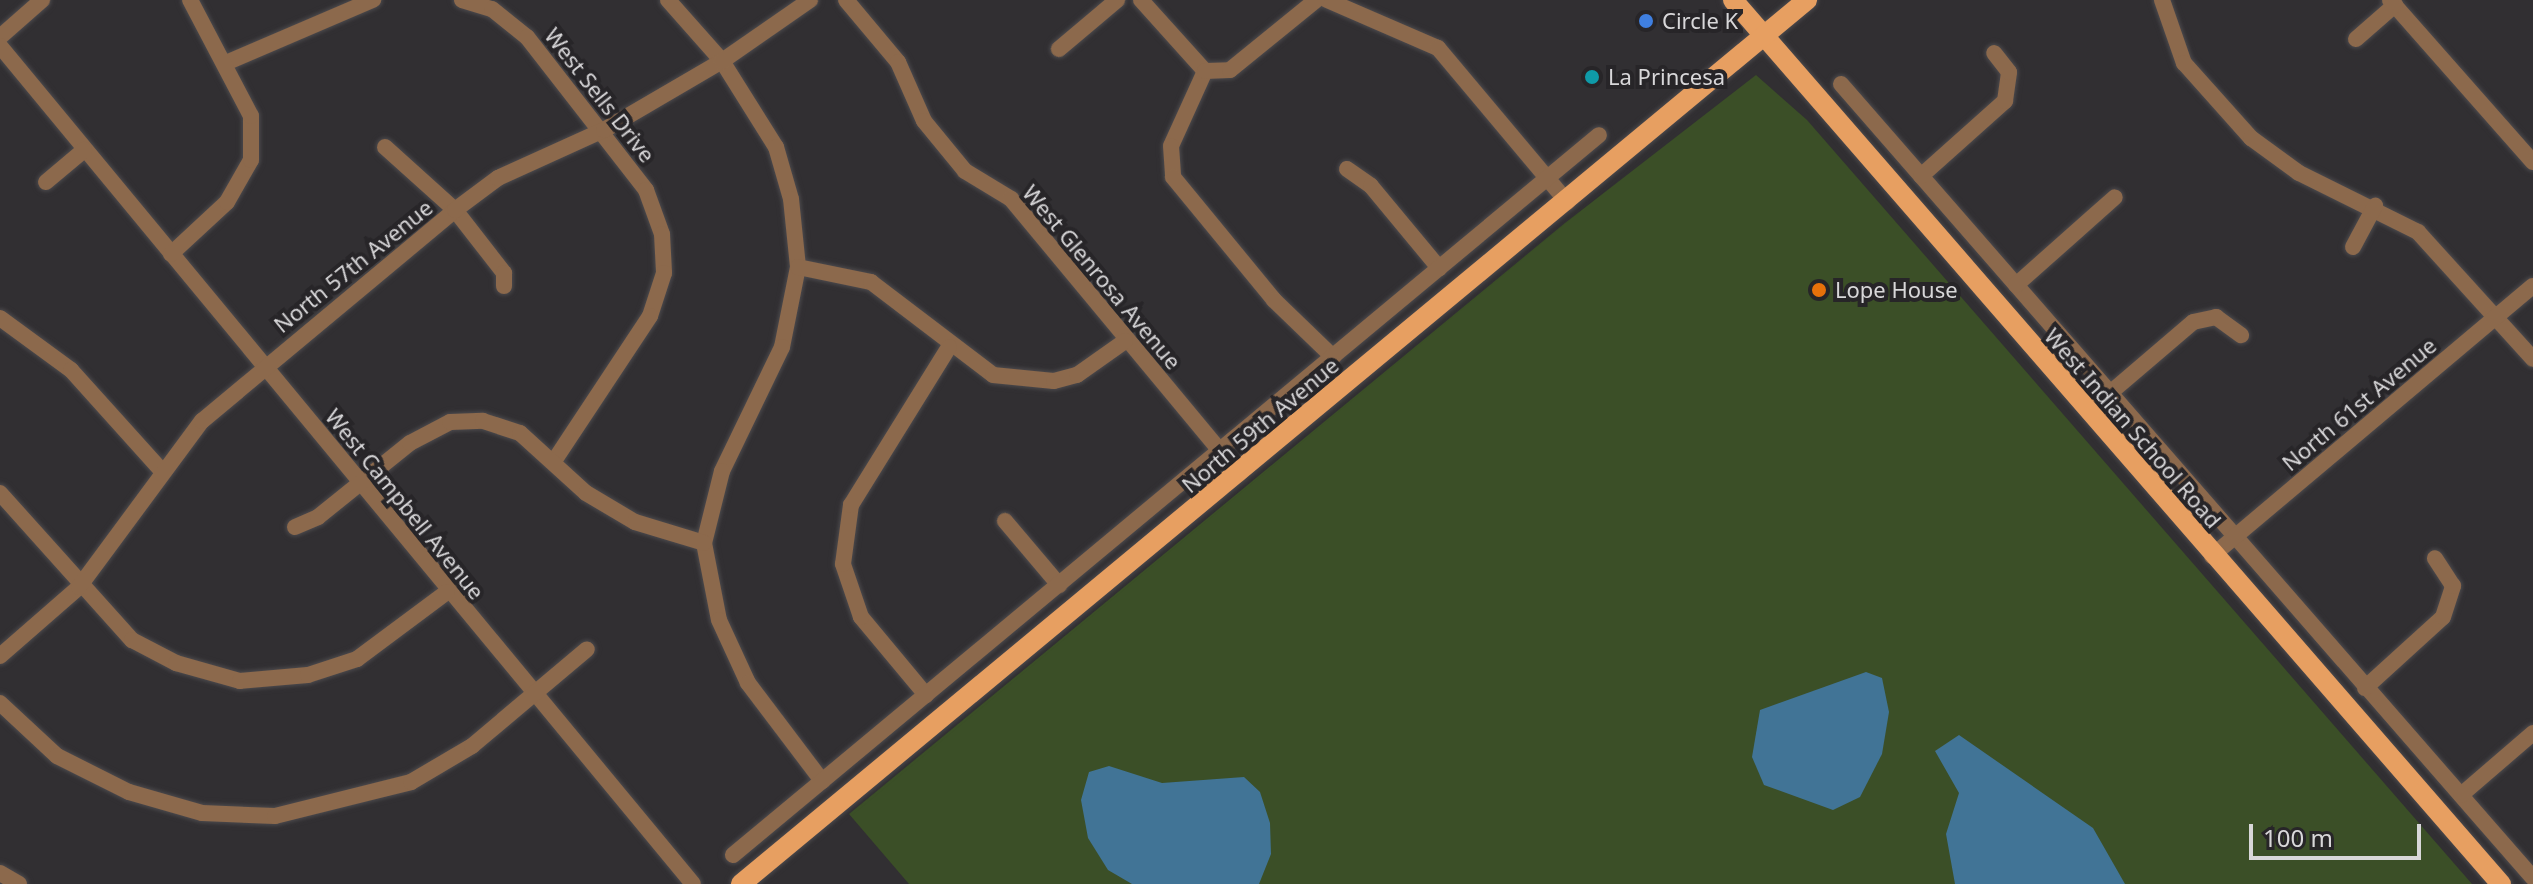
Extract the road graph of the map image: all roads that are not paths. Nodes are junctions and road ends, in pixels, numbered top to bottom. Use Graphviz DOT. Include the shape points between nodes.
graph roads {
  1 [pos="42,0"];
  2 [pos="190,0"];
  3 [pos="373,0"];
  4 [pos="462,0"];
  5 [pos="668,0"];
  6 [pos="810,0"];
  7 [pos="846,0"];
  8 [pos="1117,0"];
  9 [pos="1141,0"];
  10 [pos="1316,0"];
  11 [pos="1327,0"];
  12 [pos="1733,0"];
  13 [pos="1807,0"];
  14 [pos="2162,0"];
  15 [pos="2392,2"];
  16 [pos="0,37"];
  17 [pos="1764,37"];
  18 [pos="2356,39"];
  19 [pos="0,46"];
  20 [pos="1059,49"];
  21 [pos="1994,53"];
  22 [pos="722,61"];
  23 [pos="228,62"];
  24 [pos="1205,71"];
  25 [pos="1841,84"];
  26 [pos="604,130"];
  27 [pos="1599,135"];
  28 [pos="385,147"];
  29 [pos="84,150"];
  30 [pos="2533,162"];
  31 [pos="1347,169"];
  32 [pos="1921,176"];
  33 [pos="1547,179"];
  34 [pos="46,182"];
  35 [pos="2115,197"];
  36 [pos="1567,202"];
  37 [pos="2375,206"];
  38 [pos="455,210"];
  39 [pos="2353,247"];
  40 [pos="171,254"];
  41 [pos="798,267"];
  42 [pos="1439,268"];
  43 [pos="2016,285"];
  44 [pos="504,286"];
  45 [pos="2533,286"];
  46 [pos="2497,317"];
  47 [pos="0,318"];
  48 [pos="2241,335"];
  49 [pos="1125,341"];
  50 [pos="949,347"];
  51 [pos="1333,357"];
  52 [pos="2533,359"];
  53 [pos="265,367"];
  54 [pos="2110,393"];
  55 [pos="1220,451"];
  56 [pos="554,461"];
  57 [pos="160,469"];
  58 [pos="1239,474"];
  59 [pos="358,482"];
  60 [pos="0,493"];
  61 [pos="1005,521"];
  62 [pos="295,527"];
  63 [pos="2235,537"];
  64 [pos="704,543"];
  65 [pos="2212,556"];
  66 [pos="2435,558"];
  67 [pos="1059,585"];
  68 [pos="79,587"];
  69 [pos="447,592"];
  70 [pos="587,649"];
  71 [pos="0,656"];
  72 [pos="2365,688"];
  73 [pos="534,693"];
  74 [pos="926,695"];
  75 [pos="0,703"];
  76 [pos="2533,733"];
  77 [pos="822,781"];
  78 [pos="2461,795"];
  79 [pos="733,855"];
  80 [pos="0,873"];
  81 [pos="2533,878"];
  82 [pos="19,884"];
  83 [pos="693,884"];
  84 [pos="741,884"];
  85 [pos="2501,884"];
  1 -- 16 [label="street"];
  2 -- 23 [label="street"];
  3 -- 23 [label="street"];
  4 -- 26 [label="street, West Sells Drive" via="492,9 527,37"];
  5 -- 22 [label="street"];
  6 -- 22 [label="street, North 57th Avenue"];
  7 -- 49 [label="street, West Glenrosa Avenue" via="898,62 924,121 965,171 1011,199"];
  8 -- 20 [label="street"];
  9 -- 24 [label="street"];
  10 -- 24 [label="street" via="1230,70"];
  11 -- 33 [label="street" via="1438,48"];
  12 -- 17 [label="main road, West Indian School Road"];
  13 -- 17 [label="main road, North 59th Avenue"];
  14 -- 37 [label="street" via="2178,54 2251,138 2299,173"];
  15 -- 18 [label="street"];
  15 -- 30 [label="street"];
  17 -- 36 [label="main road, North 59th Avenue"];
  17 -- 65 [label="main road, West Indian School Road"];
  19 -- 29 [label="street, West Campbell Avenue"];
  21 -- 32 [label="street" via="2009,72 2005,101"];
  22 -- 26 [label="street, North 57th Avenue"];
  22 -- 41 [label="street" via="776,147 791,199"];
  23 -- 40 [label="street" via="251,116 251,160 227,202"];
  24 -- 51 [label="street" via="1171,146 1173,177 1274,300"];
  25 -- 32 [label="street, West Indian School Road"];
  26 -- 38 [label="street, North 57th Avenue" via="498,178"];
  26 -- 56 [label="street, West Sells Drive" via="646,190 662,234 664,273 650,316"];
  27 -- 33 [label="street, North 59th Avenue"];
  28 -- 38 [label="street"];
  29 -- 34 [label="street"];
  29 -- 40 [label="street, West Campbell Avenue"];
  31 -- 42 [label="street"];
  32 -- 43 [label="street, West Indian School Road"];
  33 -- 36 [label="street"];
  33 -- 42 [label="street, North 59th Avenue"];
  35 -- 43 [label="street"];
  36 -- 58 [label="main road, North 59th Avenue"];
  37 -- 39 [label="street"];
  37 -- 46 [label="street" via="2435,246"];
  38 -- 44 [label="street" via="504,273"];
  38 -- 53 [label="street, North 57th Avenue"];
  40 -- 53 [label="street, West Campbell Avenue"];
  41 -- 50 [label="street" via="871,282 909,305"];
  41 -- 64 [label="street" via="782,347 722,471"];
  42 -- 51 [label="street, North 59th Avenue"];
  43 -- 54 [label="street, West Indian School Road"];
  45 -- 46 [label="street, North 61st Avenue"];
  46 -- 52 [label="street"];
  46 -- 63 [label="street, North 61st Avenue"];
  47 -- 57 [label="street" via="71,370"];
  48 -- 54 [label="street" via="2216,317 2193,322"];
  49 -- 50 [label="street" via="1077,375 1034,382 993,375"];
  49 -- 55 [label="street, West Glenrosa Avenue"];
  50 -- 74 [label="street" via="851,505 843,564 861,617"];
  51 -- 55 [label="street, North 59th Avenue"];
  53 -- 57 [label="street, North 57th Avenue"];
  53 -- 59 [label="street, West Campbell Avenue"];
  54 -- 63 [label="street, West Indian School Road"];
  55 -- 58 [label="street, West Glenrosa Avenue"];
  55 -- 67 [label="street, North 59th Avenue"];
  56 -- 59 [label="street" via="520,433 483,421 450,422"];
  56 -- 64 [label="street" via="586,493 635,522"];
  57 -- 68 [label="street, North 57th Avenue" via="142,507"];
  58 -- 84 [label="main road, North 59th Avenue"];
  59 -- 62 [label="street"];
  59 -- 69 [label="street, West Campbell Avenue"];
  60 -- 68 [label="street"];
  61 -- 67 [label="street"];
  63 -- 65 [label="street, North 61st Avenue"];
  63 -- 72 [label="street, West Indian School Road"];
  64 -- 77 [label="street" via="719,620 748,683"];
  65 -- 85 [label="main road, West Indian School Road"];
  66 -- 72 [label="street" via="2453,586 2443,617"];
  67 -- 74 [label="street, North 59th Avenue"];
  68 -- 69 [label="street" via="132,640 176,663 240,681 308,675 357,659"];
  68 -- 71 [label="street, North 57th Avenue"];
  69 -- 73 [label="street, West Campbell Avenue"];
  70 -- 73 [label="street"];
  72 -- 78 [label="street, West Indian School Road"];
  73 -- 75 [label="street" via="472,746 411,782 275,816 202,813 129,792 57,756"];
  73 -- 83 [label="street, West Campbell Avenue"];
  74 -- 77 [label="street, North 59th Avenue"];
  76 -- 78 [label="street"];
  77 -- 79 [label="street, North 59th Avenue"];
  78 -- 81 [label="street, West Indian School Road"];
  80 -- 82 [label="street"];
}
